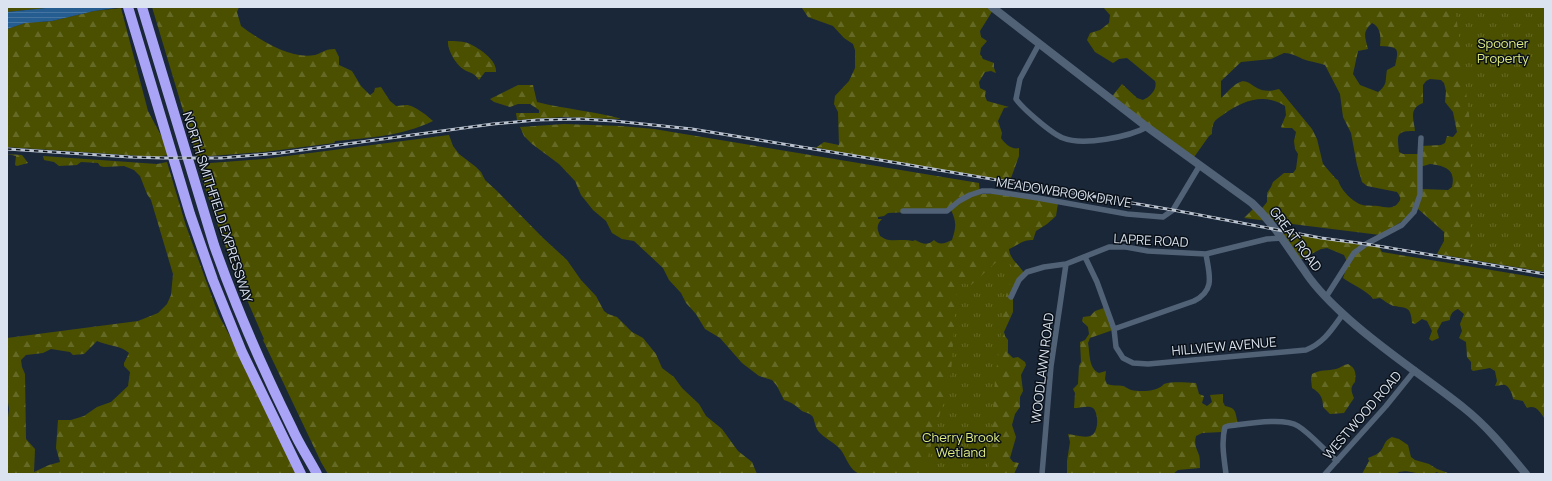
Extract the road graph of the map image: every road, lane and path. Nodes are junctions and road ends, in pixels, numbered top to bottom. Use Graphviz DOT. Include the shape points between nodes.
graph roads {
  1 [pos="992,7"];
  2 [pos="142,10"];
  3 [pos="129,11"];
  4 [pos="1039,44"];
  5 [pos="1147,127"];
  6 [pos="1421,138"];
  7 [pos="1200,165"];
  8 [pos="903,211"];
  9 [pos="1282,236"];
  10 [pos="1206,254"];
  11 [pos="1085,257"];
  12 [pos="1066,264"];
  13 [pos="1011,297"];
  14 [pos="1326,297"];
  15 [pos="1343,314"];
  16 [pos="1114,329"];
  17 [pos="1415,370"];
  18 [pos="1337,461"];
  19 [pos="301,474"];
  20 [pos="317,474"];
  21 [pos="1042,474"];
  22 [pos="1226,474"];
  23 [pos="1325,474"];
  24 [pos="1526,474"];
  1 -- 4 [label="main road, GREAT ROAD"];
  2 -- 20 [label="highway, NORTH SMITHFIELD EXPRESSWAY" via="228,283 263,367"];
  3 -- 19 [label="highway, NORTH SMITHFIELD EXPRESSWAY" via="190,214 213,280 245,358"];
  4 -- 5 [label="main road, GREAT ROAD"];
  4 -- 5 [label="street" via="1020,79 1016,99 1061,138 1076,142 1125,136"];
  5 -- 7 [label="main road, GREAT ROAD"];
  6 -- 14 [label="street" via="1420,195 1414,212 1402,225 1354,253"];
  7 -- 8 [label="street, MEADOWBROOK DRIVE" via="1172,210 1163,217 1127,214 991,192 975,192 947,211"];
  7 -- 9 [label="main road, GREAT ROAD" via="1252,203"];
  9 -- 10 [label="street, LAPRE ROAD"];
  9 -- 14 [label="main road, GREAT ROAD" via="1304,271"];
  10 -- 11 [label="street, LAPRE ROAD" via="1115,247"];
  10 -- 16 [label="street" via="1210,280 1208,289 1202,297"];
  11 -- 12 [label="street, LAPRE ROAD"];
  11 -- 16 [label="street"];
  12 -- 13 [label="street, LAPRE ROAD" via="1027,272 1019,280"];
  12 -- 21 [label="street, WOODLAWN ROAD" via="1051,366"];
  14 -- 15 [label="main road, GREAT ROAD"];
  15 -- 16 [label="street, HILLVIEW AVENUE" via="1328,335 1316,346 1306,350 1148,364 1133,363 1122,358 1116,347"];
  15 -- 17 [label="main road, GREAT ROAD"];
  17 -- 18 [label="street, WESTWOOD ROAD"];
  17 -- 24 [label="main road, GREAT ROAD" via="1488,429"];
  18 -- 22 [label="street" via="1298,426 1290,422 1225,426 1223,450"];
  18 -- 23 [label="street, WESTWOOD ROAD"];
}
